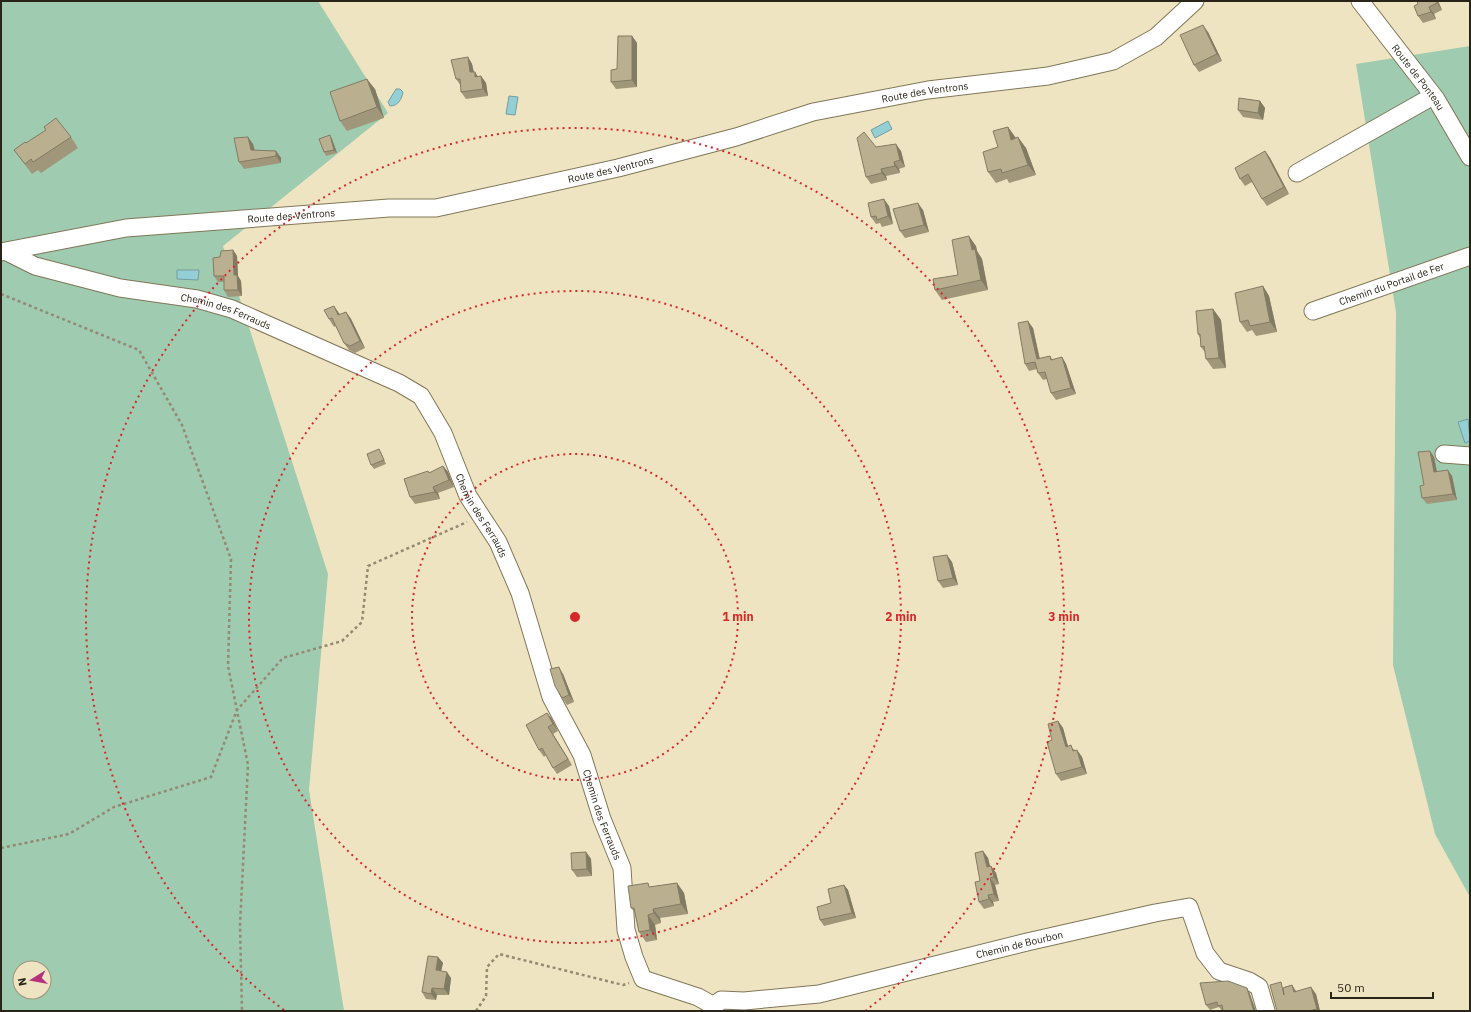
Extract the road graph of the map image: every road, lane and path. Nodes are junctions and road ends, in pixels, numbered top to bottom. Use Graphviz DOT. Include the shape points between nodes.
graph roads {
  1 [pos="1195,1"];
  2 [pos="1360,1"];
  3 [pos="1434,96"];
  4 [pos="1470,157"];
  5 [pos="1297,173"];
  6 [pos="4,252"];
  7 [pos="1470,256"];
  8 [pos="1,294"];
  9 [pos="1313,311"];
  10 [pos="1444,454"];
  11 [pos="1470,456"];
  12 [pos="480,516"];
  13 [pos="237,710"];
  14 [pos="1,848"];
  15 [pos="643,979"];
  16 [pos="714,1008"];
  17 [pos="242,1011"];
  18 [pos="476,1011"];
  19 [pos="1266,1011"];
  1 -- 6 [label="street, Route des Ventrons" via="1156,37 1113,61 1048,76 928,90 813,112 736,137 648,160 443,206 126,228"];
  2 -- 3 [label="street, Route de Ponteau"];
  3 -- 4 [label="street, Route de Ponteau"];
  3 -- 5 [label="street"];
  6 -- 12 [label="street, Chemin des Ferrauds" via="35,266 120,288 197,299 232,309 399,383 421,396 425,402 443,433 468,496"];
  7 -- 9 [label="street, Chemin du Portail de Fer"];
  8 -- 13 [label="path" via="139,350 182,425 231,559 228,666"];
  10 -- 11 [label="street"];
  12 -- 13 [label="path" via="368,566 362,622 342,641 283,658"];
  12 -- 15 [label="street, Chemin des Ferrauds" via="498,542 520,593 551,697 582,755 602,819 622,868 626,930"];
  13 -- 14 [label="path" via="211,777 114,807 69,834"];
  13 -- 17 [label="path" via="248,765 240,925"];
  15 -- 16 [label="street" via="698,997"];
  15 -- 18 [label="path" via="623,985 499,954 487,968 486,996"];
  16 -- 19 [label="street, Chemin de Bourbon" via="721,1000 744,1001 818,994 1027,942 1189,907 1205,953 1219,971 1250,981 1259,987"];
}
